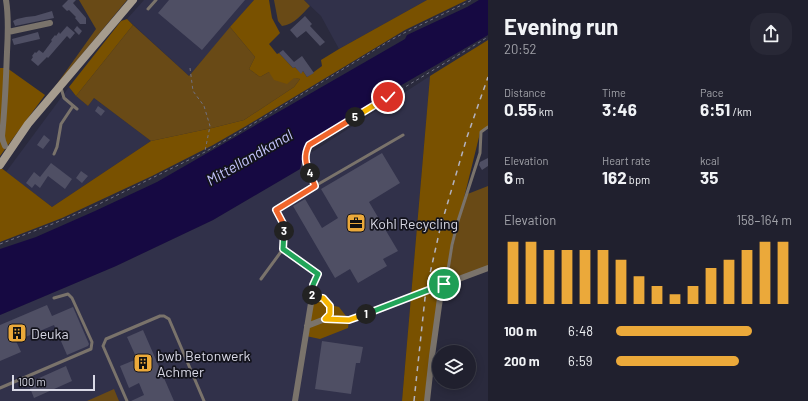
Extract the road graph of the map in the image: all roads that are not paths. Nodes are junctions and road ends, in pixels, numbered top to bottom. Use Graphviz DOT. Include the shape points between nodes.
graph roads {
  1 [pos="6,0"];
  2 [pos="133,0"];
  3 [pos="156,0"];
  4 [pos="148,9"];
  5 [pos="50,23"];
  6 [pos="8,32"];
  7 [pos="60,86"];
  8 [pos="73,106"];
  9 [pos="77,109"];
  10 [pos="488,127"];
  11 [pos="403,135"];
  12 [pos="5,148"];
  13 [pos="54,154"];
  14 [pos="306,156"];
  15 [pos="0,165"];
  16 [pos="315,186"];
  17 [pos="283,249"];
  18 [pos="488,268"];
  19 [pos="261,279"];
  20 [pos="444,284"];
  21 [pos="312,297"];
  22 [pos="54,298"];
  23 [pos="325,319"];
  24 [pos="307,326"];
  25 [pos="0,388"];
  26 [pos="127,401"];
  27 [pos="204,401"];
  28 [pos="295,401"];
  29 [pos="427,401"];
  1 -- 6 [label="street"];
  2 -- 7 [label="main road"];
  3 -- 4 [label="lane"];
  5 -- 6 [label="street"];
  6 -- 12 [label="street" via="2,136"];
  7 -- 8 [label="lane" via="64,98"];
  7 -- 12 [label="main road"];
  8 -- 9 [label="lane"];
  8 -- 13 [label="lane" via="61,124"];
  10 -- 20 [label="lane" via="481,132 480,153 458,221"];
  11 -- 16 [label="lane"];
  12 -- 15 [label="main road"];
  14 -- 16 [label="lane" via="306,166"];
  16 -- 17 [label="lane" via="276,210 285,227"];
  17 -- 19 [label="lane"];
  17 -- 21 [label="lane" via="318,274 313,285"];
  18 -- 20 [label="street"];
  20 -- 23 [label="street" via="349,320"];
  20 -- 29 [label="street"];
  21 -- 23 [label="street" via="323,298 330,306 330,314"];
  21 -- 24 [label="street"];
  22 -- 25 [label="lane" via="68,294 72,298 92,342 91,349"];
  23 -- 24 [label="street"];
  24 -- 28 [label="street"];
  26 -- 27 [label="lane" via="103,346 106,339 160,316 169,319"];
}
